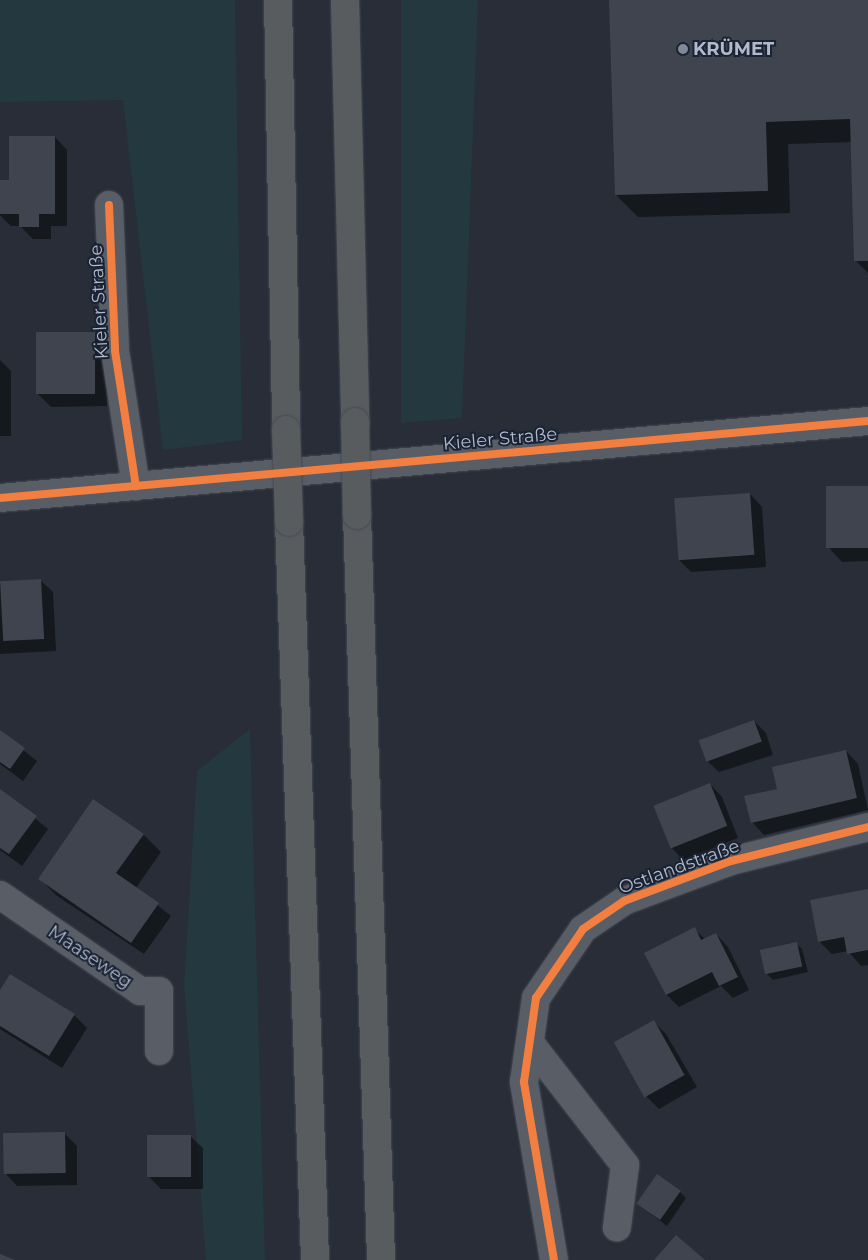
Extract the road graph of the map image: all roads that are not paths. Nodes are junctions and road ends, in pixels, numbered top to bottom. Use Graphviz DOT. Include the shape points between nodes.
graph roads {
  1 [pos="278,0"];
  2 [pos="345,0"];
  3 [pos="109,205"];
  4 [pos="868,421"];
  5 [pos="136,486"];
  6 [pos="0,498"];
  7 [pos="868,827"];
  8 [pos="0,895"];
  9 [pos="530,1043"];
  10 [pos="159,1051"];
  11 [pos="617,1228"];
  12 [pos="315,1260"];
  13 [pos="381,1260"];
  14 [pos="554,1260"];
  1 -- 12 [label="highway, bridge" via="286,430"];
  2 -- 13 [label="highway, bridge" via="357,515"];
  3 -- 5 [label="street, Kieler Straße" via="115,351"];
  4 -- 5 [label="street, Kieler Straße"];
  5 -- 6 [label="street, Kieler Straße"];
  7 -- 9 [label="street, Ostlandstraße" via="731,861 624,901 583,929 536,998"];
  8 -- 10 [label="street, Maaseweg" via="140,991 159,991"];
  9 -- 11 [label="street" via="625,1165"];
  9 -- 14 [label="street, Ostlandstraße" via="524,1082"];
}
